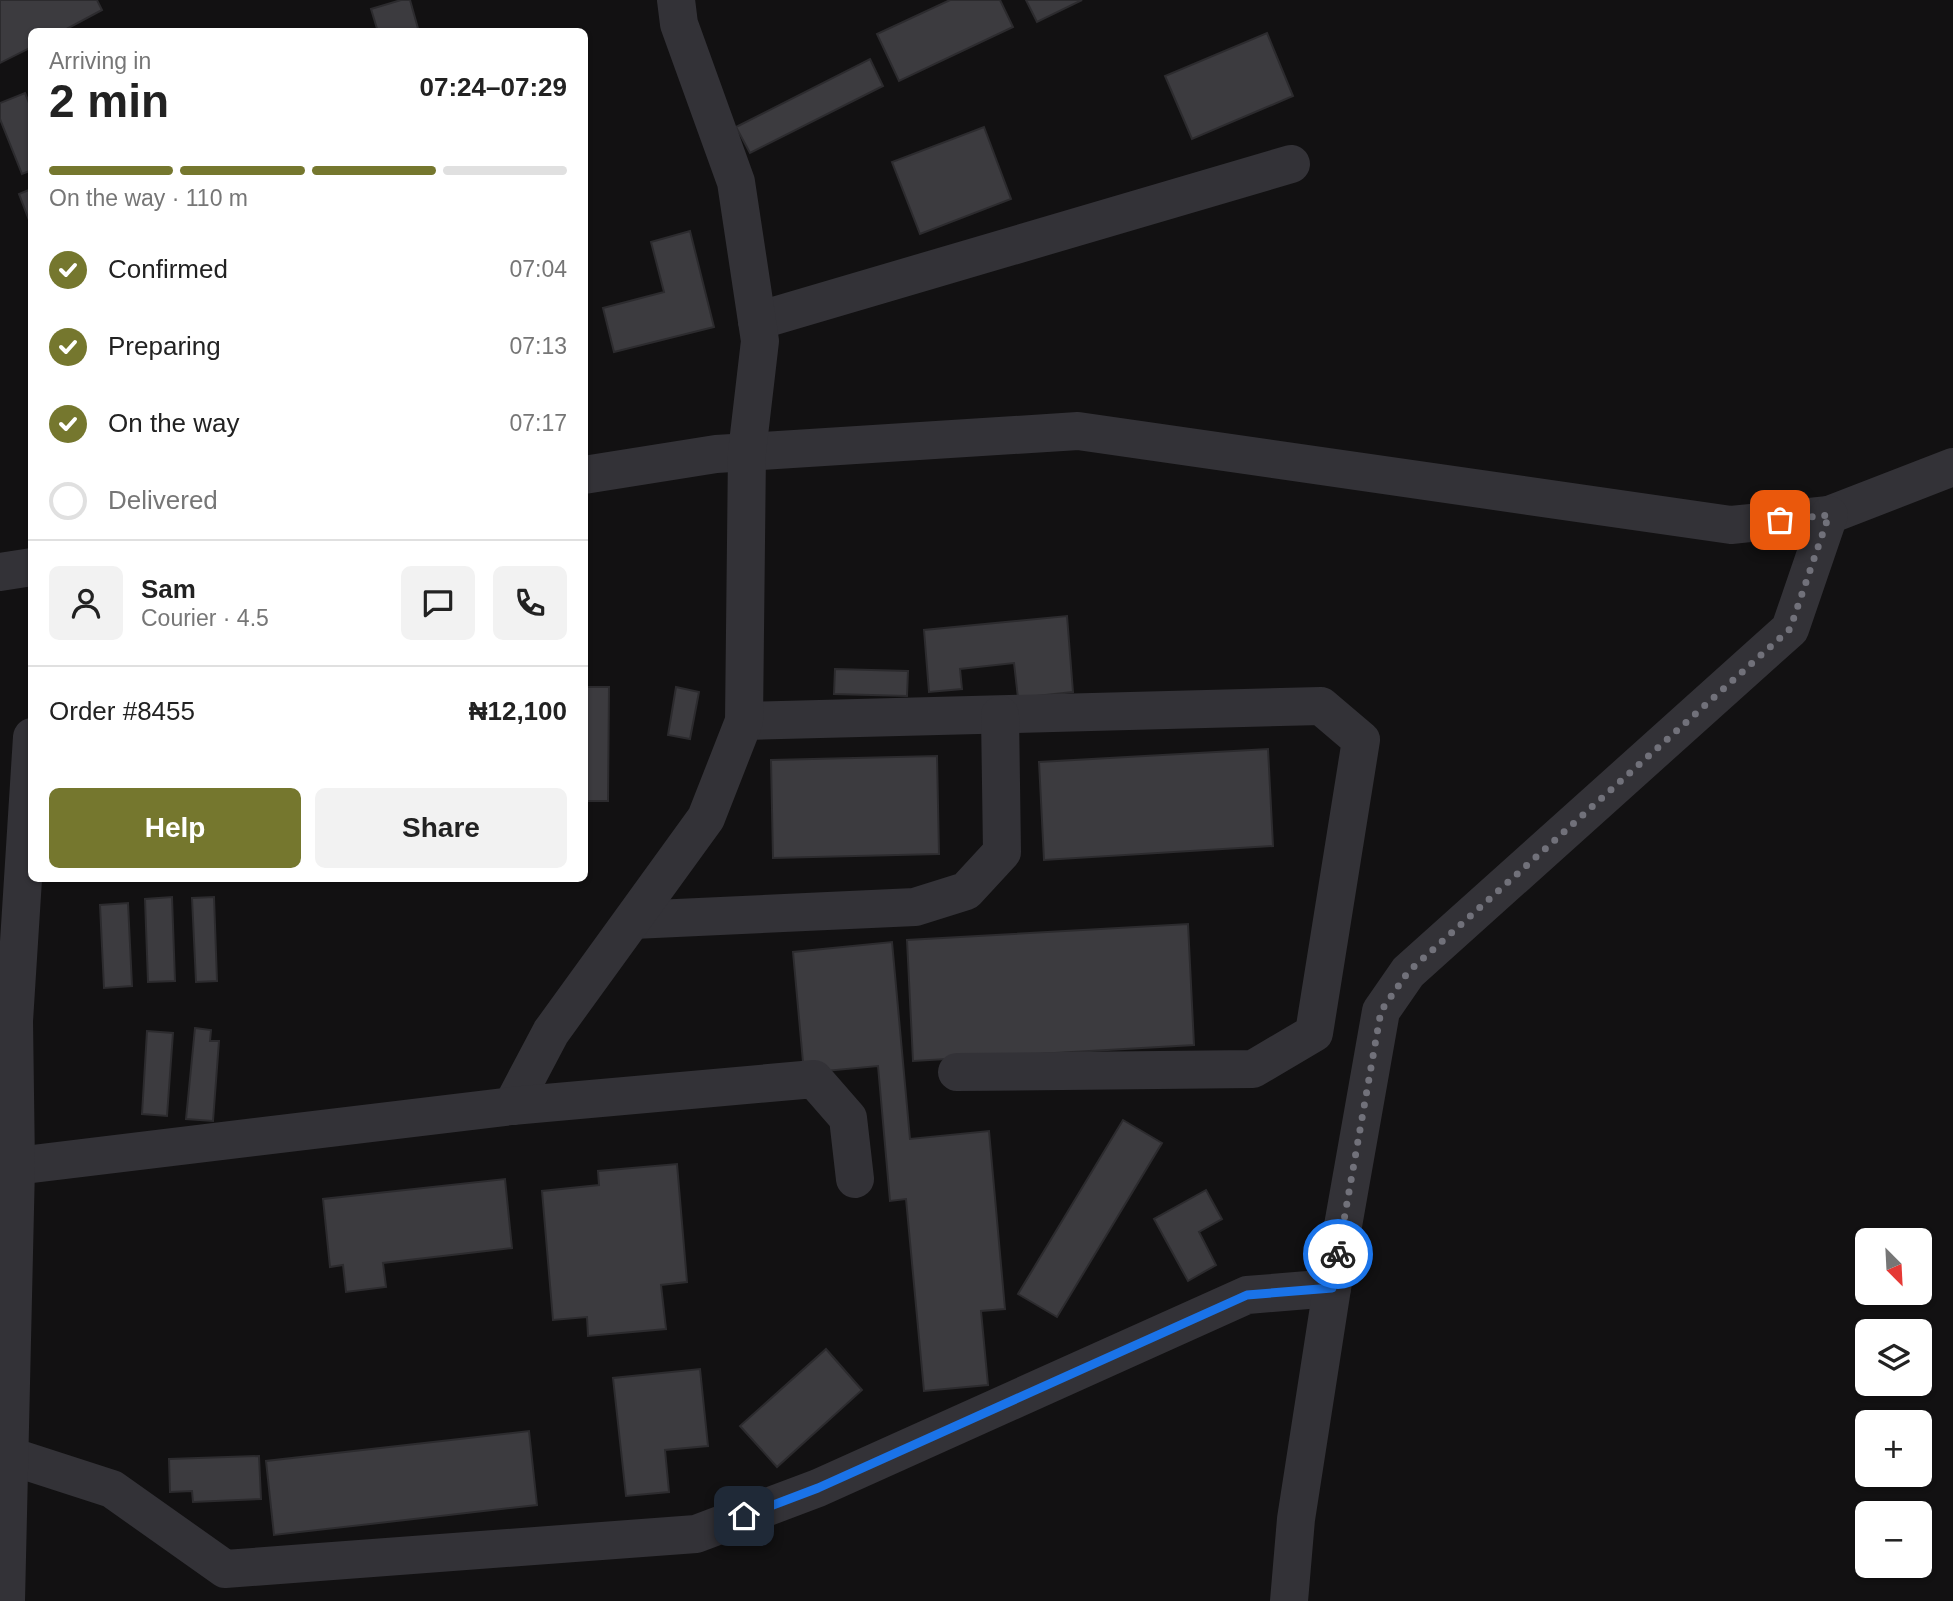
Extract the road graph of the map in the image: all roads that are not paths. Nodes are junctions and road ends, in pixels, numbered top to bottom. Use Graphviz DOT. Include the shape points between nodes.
graph roads {
  1 [pos="676,0"];
  2 [pos="1291,164"];
  3 [pos="757,321"];
  4 [pos="747,452"];
  5 [pos="1953,467"];
  6 [pos="588,474"];
  7 [pos="1829,515"];
  8 [pos="28,568"];
  9 [pos="0,572"];
  10 [pos="1000,715"];
  11 [pos="744,721"];
  12 [pos="28,800"];
  13 [pos="633,920"];
  14 [pos="957,1072"];
  15 [pos="512,1106"];
  16 [pos="16,1166"];
  17 [pos="855,1179"];
  18 [pos="1332,1288"];
  19 [pos="6,1478"];
  20 [pos="6,1601"];
  21 [pos="1289,1601"];
  1 -- 3 [label="street" via="679,24 736,182"];
  2 -- 3 [label="street"];
  3 -- 4 [label="street" via="760,341"];
  4 -- 6 [label="street"];
  4 -- 7 [label="street" via="1078,431 1731,525"];
  4 -- 11 [label="street"];
  5 -- 7 [label="street"];
  7 -- 18 [label="street" via="1790,629 1408,972 1381,1011"];
  8 -- 9 [label="street"];
  10 -- 11 [label="street"];
  10 -- 13 [label="street" via="1002,852 967,891 915,907"];
  10 -- 14 [label="street" via="1321,706 1362,740 1314,1033 1253,1069"];
  11 -- 13 [label="street" via="706,818"];
  12 -- 16 [label="street" via="14,1021"];
  13 -- 15 [label="street" via="551,1032"];
  15 -- 16 [label="street"];
  15 -- 17 [label="street" via="814,1079 848,1118"];
  16 -- 19 [label="street"];
  18 -- 19 [label="street" via="1247,1295 818,1488 696,1534 225,1569 112,1489"];
  18 -- 21 [label="street" via="1296,1519"];
  19 -- 20 [label="street"];
}
